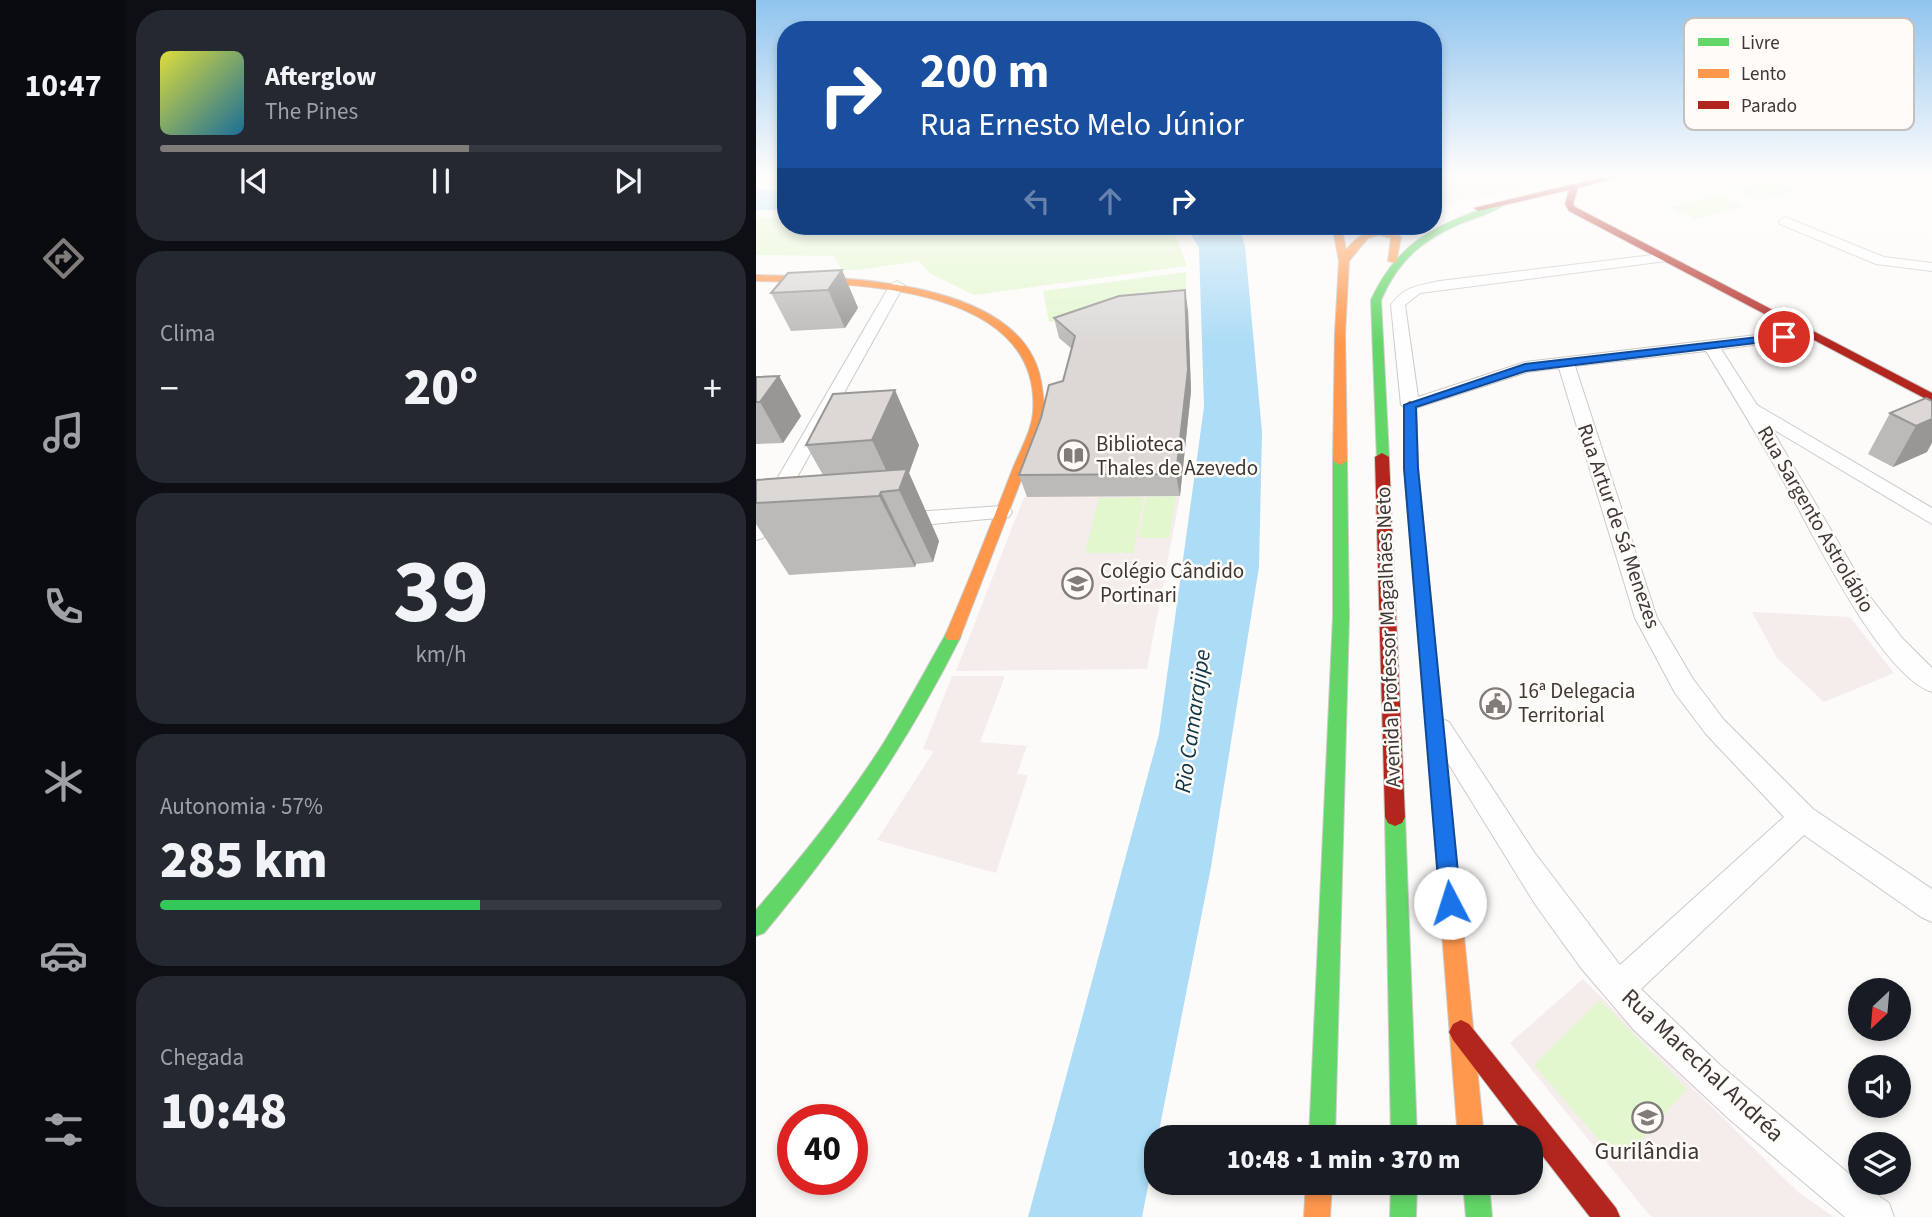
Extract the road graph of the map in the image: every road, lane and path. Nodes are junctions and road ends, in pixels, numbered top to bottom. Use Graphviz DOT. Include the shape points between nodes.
graph roads {
  1 [pos="1612,231"];
  2 [pos="1809,231"];
  3 [pos="1338,235"];
  4 [pos="1364,235"];
  5 [pos="1390,235"];
  6 [pos="1428,235"];
  7 [pos="1932,251"];
  8 [pos="1661,258"];
  9 [pos="1344,261"];
  10 [pos="1393,261"];
  11 [pos="1881,261"];
  12 [pos="1932,267"];
  13 [pos="756,278"];
  14 [pos="897,285"];
  15 [pos="1808,334"];
  16 [pos="1711,346"];
  17 [pos="1565,362"];
  18 [pos="1932,398"];
  19 [pos="1410,405"];
  20 [pos="1751,408"];
  21 [pos="1380,430"];
  22 [pos="1411,468"];
  23 [pos="1002,512"];
  24 [pos="1932,517"];
  25 [pos="880,522"];
  26 [pos="784,530"];
  27 [pos="756,532"];
  28 [pos="1932,682"];
  29 [pos="1435,721"];
  30 [pos="1803,818"];
  31 [pos="1932,907"];
  32 [pos="756,926"];
  33 [pos="1618,988"];
  34 [pos="1461,1032"];
  35 [pos="1322,1125"];
  36 [pos="1404,1125"];
  37 [pos="1470,1125"];
  38 [pos="1318,1195"];
  39 [pos="1404,1195"];
  40 [pos="1477,1195"];
  41 [pos="1317,1217"];
  42 [pos="1404,1217"];
  43 [pos="1479,1217"];
  44 [pos="1608,1217"];
  45 [pos="1875,1217"];
  1 -- 8 [label="main road"];
  2 -- 11 [label="street"];
  3 -- 9 [label="main road, Avenida Professor Magalhães Neto"];
  4 -- 9 [label="main road"];
  5 -- 10 [label="main road" via="1396,237"];
  6 -- 10 [label="main road, Avenida Professor Magalhães Neto"];
  7 -- 11 [label="street"];
  8 -- 15 [label="main road"];
  8 -- 19 [label="street, Avenida Professor Magalhães Neto" via="1415,290 1398,305"];
  9 -- 35 [label="main road, Avenida Professor Magalhães Neto" via="1341,617"];
  10 -- 21 [label="main road, Avenida Professor Magalhães Neto" via="1376,300"];
  11 -- 12 [label="street"];
  13 -- 14 [label="main road"];
  14 -- 23 [label="main road" via="970,309 1023,344 1038,377 1039,413"];
  14 -- 27 [label="street"];
  15 -- 16 [label="street"];
  15 -- 18 [label="main road"];
  16 -- 17 [label="street"];
  16 -- 20 [label="street, Rua Sargento Astrolábio"];
  17 -- 19 [label="street" via="1506,372"];
  17 -- 30 [label="street, Rua Artur de Sá Menezes" via="1646,618 1665,655 1715,727"];
  19 -- 22 [label="main road, Avenida Professor Magalhães Neto"];
  20 -- 24 [label="street"];
  20 -- 28 [label="street, Rua Sargento Astrolábio" via="1856,592 1892,644"];
  21 -- 22 [label="main road"];
  21 -- 36 [label="main road, Avenida Professor Magalhães Neto"];
  22 -- 29 [label="main road, Avenida Professor Magalhães Neto"];
  23 -- 25 [label="street"];
  23 -- 32 [label="main road" via="960,616 916,707 854,805"];
  26 -- 27 [label="street"];
  29 -- 33 [label="street, Rua Marechal Andréa" via="1526,870"];
  29 -- 34 [label="main road, Avenida Professor Magalhães Neto"];
  30 -- 31 [label="street, Rua Artur de Sá Menezes"];
  30 -- 33 [label="street"];
  33 -- 45 [label="street, Rua Marechal Andréa" via="1690,1061"];
  34 -- 37 [label="main road, Avenida Professor Magalhães Neto"];
  34 -- 44 [label="main road"];
  38 -- 41 [label="main road"];
  39 -- 42 [label="main road"];
  40 -- 43 [label="main road"];
}
